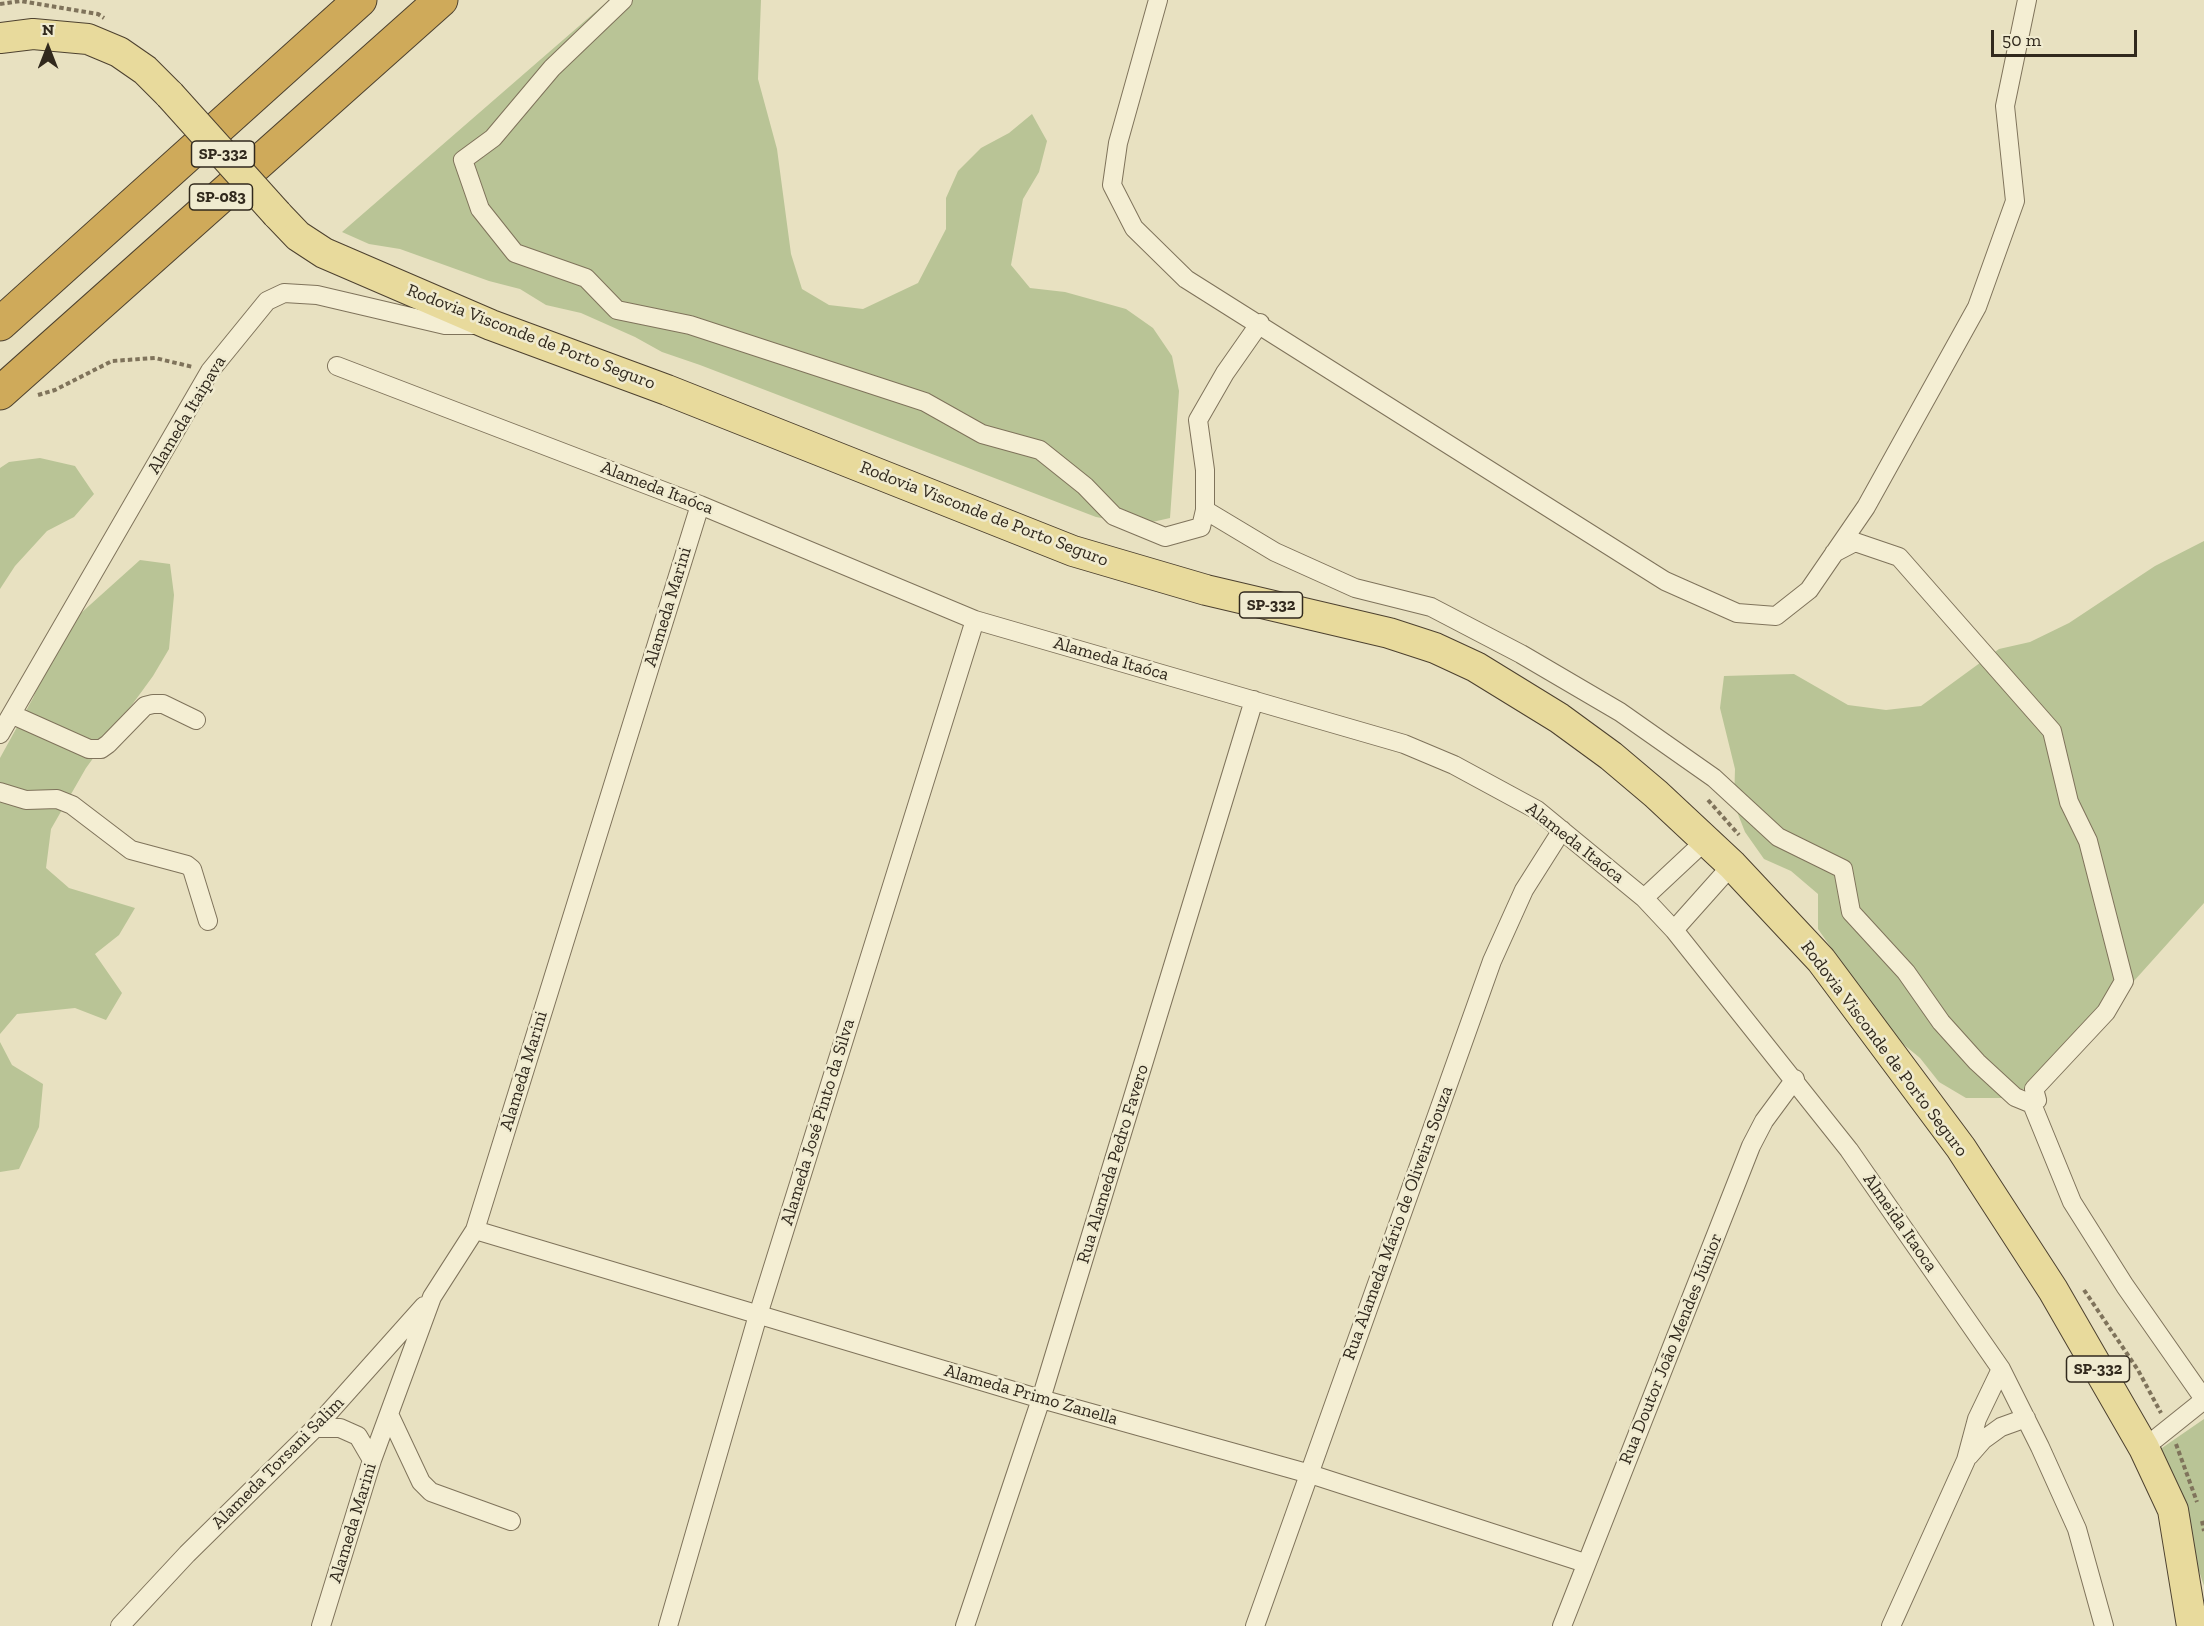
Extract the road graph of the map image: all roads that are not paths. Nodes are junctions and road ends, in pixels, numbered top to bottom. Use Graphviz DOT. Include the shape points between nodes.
graph roads {
  1 [pos="360,0"];
  2 [pos="441,0"];
  3 [pos="623,0"];
  4 [pos="1158,0"];
  5 [pos="2027,0"];
  6 [pos="0,38"];
  7 [pos="1260,323"];
  8 [pos="0,324"];
  9 [pos="491,325"];
  10 [pos="337,366"];
  11 [pos="0,393"];
  12 [pos="700,505"];
  13 [pos="1205,510"];
  14 [pos="1834,553"];
  15 [pos="975,620"];
  16 [pos="1254,700"];
  17 [pos="13,715"];
  18 [pos="196,720"];
  19 [pos="0,734"];
  20 [pos="0,792"];
  21 [pos="1562,830"];
  22 [pos="1706,840"];
  23 [pos="1732,866"];
  24 [pos="1644,898"];
  25 [pos="208,921"];
  26 [pos="1674,930"];
  27 [pos="1795,1079"];
  28 [pos="2032,1104"];
  29 [pos="475,1230"];
  30 [pos="432,1297"];
  31 [pos="758,1315"];
  32 [pos="2001,1368"];
  33 [pos="1041,1399"];
  34 [pos="2204,1400"];
  35 [pos="389,1413"];
  36 [pos="2026,1418"];
  37 [pos="315,1428"];
  38 [pos="2144,1448"];
  39 [pos="372,1460"];
  40 [pos="1966,1460"];
  41 [pos="1310,1474"];
  42 [pos="511,1521"];
  43 [pos="1585,1563"];
  44 [pos="120,1626"];
  45 [pos="321,1626"];
  46 [pos="668,1626"];
  47 [pos="965,1626"];
  48 [pos="1255,1626"];
  49 [pos="1562,1626"];
  50 [pos="1891,1626"];
  51 [pos="2104,1626"];
  52 [pos="2192,1626"];
  1 -- 8 [label="highway, SP-083"];
  2 -- 11 [label="highway, SP-083"];
  3 -- 13 [label="street" via="552,68 493,138 463,159 480,209 515,253 586,278 617,310 690,325 803,361 925,402 982,434 1040,450 1085,486 1114,516 1156,534 1165,537 1201,527"];
  4 -- 7 [label="street" via="1118,143 1112,185 1134,228 1186,279"];
  5 -- 14 [label="street" via="2005,106 2015,201 1977,307 1866,507"];
  6 -- 9 [label="main road, Rodovia Visconde de Porto Seguro / SP-332, bridge" via="33,34 88,39 119,52 170,95 298,236 324,253"];
  7 -- 13 [label="street" via="1224,372 1198,420 1205,470"];
  7 -- 14 [label="street" via="1665,581 1737,613 1776,616 1809,590"];
  9 -- 17 [label="street, Alameda Itaipava" via="445,325 317,294 284,292 267,301 210,370"];
  9 -- 22 [label="main road, Rodovia Visconde de Porto Seguro / SP-332" via="667,390 1072,551 1206,590 1389,633 1435,648 1476,667 1559,718 1656,794"];
  10 -- 12 [label="street, Alameda Itaóca"];
  12 -- 15 [label="street, Alameda Itaóca"];
  12 -- 29 [label="street, Alameda Marini"];
  13 -- 28 [label="street" via="1275,552 1356,588 1431,607 1521,654 1620,712 1714,778 1778,837 1843,869 1851,912 1906,972 1941,1022 1977,1062 2014,1097"];
  14 -- 28 [label="street" via="1855,542 1899,557 2052,730 2069,802 2088,841 2124,981 2106,1012 2034,1089 2037,1101"];
  15 -- 16 [label="street, Alameda Itaóca"];
  15 -- 31 [label="street, Alameda José Pinto da Silva"];
  16 -- 21 [label="street, Alameda Itaóca" via="1404,744 1454,765 1537,810"];
  16 -- 33 [label="street, Rua Alameda Pedro Favero"];
  17 -- 18 [label="street" via="89,749 108,744 145,706 163,704"];
  17 -- 19 [label="street, Alameda Itaipava"];
  20 -- 25 [label="street" via="26,800 57,799 72,805 131,850 187,864"];
  21 -- 24 [label="street, Alameda Itaóca"];
  21 -- 41 [label="street, Rua Alameda Mário de Oliveira Souza" via="1524,890 1492,961"];
  22 -- 23 [label="main road, Rodovia Visconde de Porto Seguro / SP-332"];
  22 -- 24 [label="street"];
  23 -- 26 [label="street"];
  23 -- 38 [label="main road, Rodovia Visconde de Porto Seguro / SP-332" via="1821,960 1961,1148 2053,1290"];
  24 -- 26 [label="street, Alameda Itaóca"];
  26 -- 27 [label="street, Alameda Itaóca"];
  27 -- 32 [label="street, Almeida Itaoca"];
  27 -- 43 [label="street, Rua Doutor João Mendes Júnior" via="1764,1120 1751,1146"];
  28 -- 34 [label="street" via="2072,1202"];
  29 -- 30 [label="street, Alameda Marini"];
  29 -- 31 [label="street, Alameda Primo Zanella"];
  30 -- 35 [label="street, Alameda Marini"];
  30 -- 37 [label="street, Alameda Torsani Salim"];
  31 -- 33 [label="street, Alameda Primo Zanella"];
  31 -- 46 [label="street, Alameda José Pinto da Silva"];
  32 -- 36 [label="street, Almeida Itaoca"];
  32 -- 40 [label="street" via="1977,1419"];
  33 -- 41 [label="street, Alameda Primo Zanella"];
  33 -- 47 [label="street, Rua Alameda Pedro Favero"];
  34 -- 38 [label="street"];
  35 -- 39 [label="street, Alameda Marini"];
  35 -- 42 [label="street" via="421,1482 431,1491"];
  36 -- 40 [label="street" via="2001,1427"];
  36 -- 51 [label="street, Almeida Itaoca" via="2077,1529"];
  37 -- 39 [label="street" via="340,1428 358,1436"];
  37 -- 44 [label="street, Alameda Torsani Salim"];
  38 -- 52 [label="main road, Rodovia Visconde de Porto Seguro / SP-332" via="2173,1510"];
  39 -- 45 [label="street, Alameda Marini"];
  40 -- 50 [label="street"];
  41 -- 43 [label="street, Alameda Primo Zanella"];
  41 -- 48 [label="street, Rua Alameda Mário de Oliveira Souza"];
  43 -- 49 [label="street, Rua Doutor João Mendes Júnior"];
}
